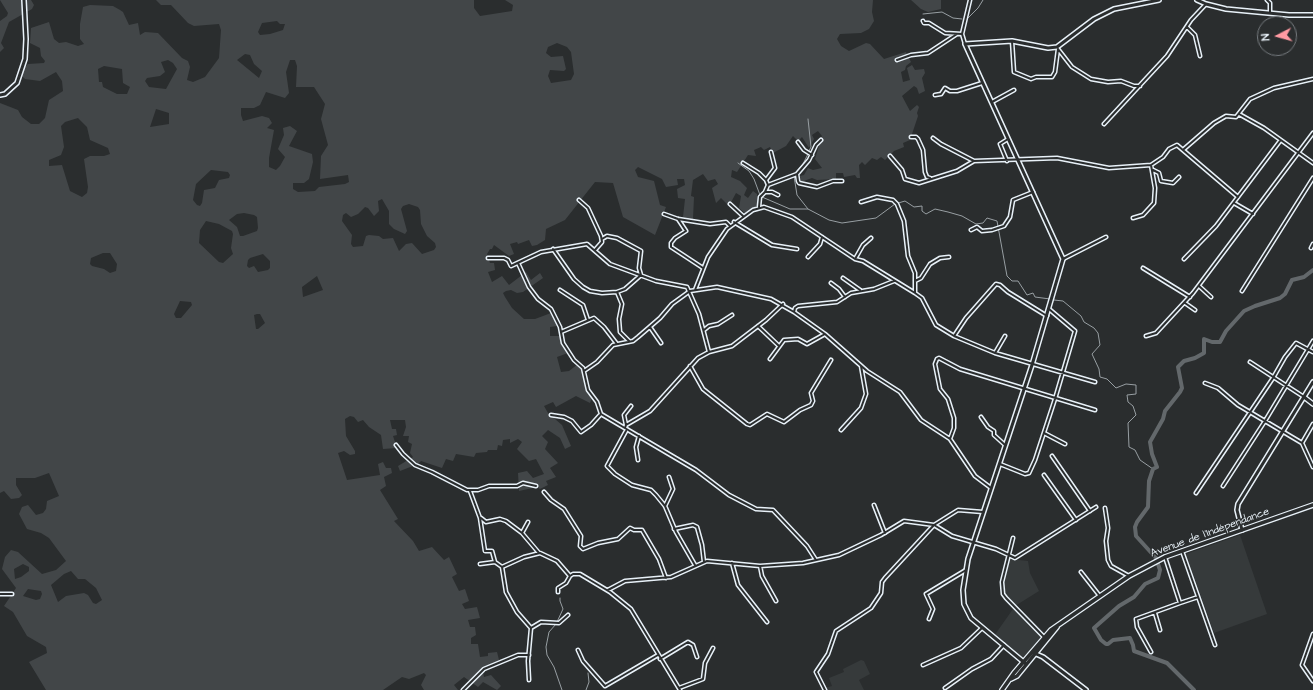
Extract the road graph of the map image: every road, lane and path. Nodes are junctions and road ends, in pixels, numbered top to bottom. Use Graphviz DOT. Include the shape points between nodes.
graph roads {
  1 [pos="24,0"];
  2 [pos="970,0"];
  3 [pos="1159,0"];
  4 [pos="1197,0"];
  5 [pos="1267,0"];
  6 [pos="1206,4"];
  7 [pos="1270,14"];
  8 [pos="1313,15"];
  9 [pos="923,21"];
  10 [pos="1187,27"];
  11 [pos="957,34"];
  12 [pos="962,34"];
  13 [pos="1012,41"];
  14 [pos="965,44"];
  15 [pos="1057,48"];
  16 [pos="1200,56"];
  17 [pos="898,60"];
  18 [pos="1313,79"];
  19 [pos="982,83"];
  20 [pos="1141,85"];
  21 [pos="1014,90"];
  22 [pos="935,94"];
  23 [pos="0,95"];
  24 [pos="991,102"];
  25 [pos="1239,114"];
  26 [pos="1104,124"];
  27 [pos="1313,133"];
  28 [pos="911,137"];
  29 [pos="933,138"];
  30 [pos="1008,139"];
  31 [pos="821,140"];
  32 [pos="1280,141"];
  33 [pos="798,142"];
  34 [pos="1184,149"];
  35 [pos="771,152"];
  36 [pos="1298,153"];
  37 [pos="812,155"];
  38 [pos="890,156"];
  39 [pos="1018,160"];
  40 [pos="974,161"];
  41 [pos="1007,161"];
  42 [pos="744,163"];
  43 [pos="1313,163"];
  44 [pos="1151,165"];
  45 [pos="1153,170"];
  46 [pos="797,174"];
  47 [pos="1179,177"];
  48 [pos="931,178"];
  49 [pos="1313,178"];
  50 [pos="766,180"];
  51 [pos="842,181"];
  52 [pos="768,185"];
  53 [pos="765,192"];
  54 [pos="1033,192"];
  55 [pos="778,196"];
  56 [pos="1238,197"];
  57 [pos="579,200"];
  58 [pos="860,202"];
  59 [pos="1234,203"];
  60 [pos="730,204"];
  61 [pos="759,207"];
  62 [pos="664,214"];
  63 [pos="1253,214"];
  64 [pos="743,216"];
  65 [pos="1133,218"];
  66 [pos="678,219"];
  67 [pos="734,222"];
  68 [pos="730,226"];
  69 [pos="972,230"];
  70 [pos="822,237"];
  71 [pos="1106,237"];
  72 [pos="871,238"];
  73 [pos="602,239"];
  74 [pos="1313,244"];
  75 [pos="1311,248"];
  76 [pos="553,249"];
  77 [pos="797,249"];
  78 [pos="596,250"];
  79 [pos="808,257"];
  80 [pos="949,257"];
  81 [pos="488,258"];
  82 [pos="1184,258"];
  83 [pos="855,259"];
  84 [pos="1063,259"];
  85 [pos="518,263"];
  86 [pos="703,268"];
  87 [pos="1143,268"];
  88 [pos="641,275"];
  89 [pos="843,278"];
  90 [pos="894,281"];
  91 [pos="915,281"];
  92 [pos="832,282"];
  93 [pos="1199,286"];
  94 [pos="560,290"];
  95 [pos="695,290"];
  96 [pos="860,290"];
  97 [pos="690,291"];
  98 [pos="1242,291"];
  99 [pos="617,292"];
  100 [pos="915,293"];
  101 [pos="845,297"];
  102 [pos="1190,297"];
  103 [pos="1211,297"];
  104 [pos="1184,303"];
  105 [pos="783,304"];
  106 [pos="1049,309"];
  107 [pos="1195,310"];
  108 [pos="794,312"];
  109 [pos="732,315"];
  110 [pos="1047,316"];
  111 [pos="588,320"];
  112 [pos="758,326"];
  113 [pos="650,327"];
  114 [pos="704,331"];
  115 [pos="561,332"];
  116 [pos="826,334"];
  117 [pos="954,336"];
  118 [pos="1005,336"];
  119 [pos="1146,336"];
  120 [pos="1313,341"];
  121 [pos="629,342"];
  122 [pos="617,344"];
  123 [pos="661,344"];
  124 [pos="779,346"];
  125 [pos="1308,349"];
  126 [pos="709,352"];
  127 [pos="1313,352"];
  128 [pos="995,353"];
  129 [pos="770,358"];
  130 [pos="831,360"];
  131 [pos="1250,362"];
  132 [pos="1032,365"];
  133 [pos="690,366"];
  134 [pos="861,366"];
  135 [pos="584,371"];
  136 [pos="1063,372"];
  137 [pos="1273,378"];
  138 [pos="1095,382"];
  139 [pos="1313,382"];
  140 [pos="1205,383"];
  141 [pos="1287,385"];
  142 [pos="1024,389"];
  143 [pos="1304,397"];
  144 [pos="1056,399"];
  145 [pos="1313,404"];
  146 [pos="631,406"];
  147 [pos="1095,410"];
  148 [pos="1249,412"];
  149 [pos="601,414"];
  150 [pos="551,415"];
  151 [pos="981,417"];
  152 [pos="1265,421"];
  153 [pos="1313,424"];
  154 [pos="626,428"];
  155 [pos="841,430"];
  156 [pos="1283,432"];
  157 [pos="1044,433"];
  158 [pos="639,436"];
  159 [pos="950,439"];
  160 [pos="1302,443"];
  161 [pos="1065,444"];
  162 [pos="396,445"];
  163 [pos="1006,446"];
  164 [pos="1052,456"];
  165 [pos="638,460"];
  166 [pos="1000,464"];
  167 [pos="1313,467"];
  168 [pos="1044,475"];
  169 [pos="668,477"];
  170 [pos="536,486"];
  171 [pos="1223,486"];
  172 [pos="992,489"];
  173 [pos="470,490"];
  174 [pos="544,492"];
  175 [pos="1196,493"];
  176 [pos="874,505"];
  177 [pos="1313,505"];
  178 [pos="665,506"];
  179 [pos="1096,507"];
  180 [pos="1105,508"];
  181 [pos="1090,511"];
  182 [pos="984,512"];
  183 [pos="480,518"];
  184 [pos="1076,520"];
  185 [pos="528,522"];
  186 [pos="934,525"];
  187 [pos="674,529"];
  188 [pos="1242,530"];
  189 [pos="522,533"];
  190 [pos="885,533"];
  191 [pos="1013,538"];
  192 [pos="974,543"];
  193 [pos="1182,552"];
  194 [pos="540,554"];
  195 [pos="1008,556"];
  196 [pos="1165,557"];
  197 [pos="816,560"];
  198 [pos="495,562"];
  199 [pos="704,562"];
  200 [pos="732,563"];
  201 [pos="480,564"];
  202 [pos="696,565"];
  203 [pos="760,566"];
  204 [pos="502,567"];
  205 [pos="966,570"];
  206 [pos="1081,572"];
  207 [pos="570,576"];
  208 [pos="1129,576"];
  209 [pos="666,578"];
  210 [pos="608,590"];
  211 [pos="558,592"];
  212 [pos="0,594"];
  213 [pos="12,594"];
  214 [pos="1099,595"];
  215 [pos="1198,597"];
  216 [pos="776,602"];
  217 [pos="1180,604"];
  218 [pos="1155,613"];
  219 [pos="568,615"];
  220 [pos="929,619"];
  221 [pos="767,622"];
  222 [pos="1058,625"];
  223 [pos="531,628"];
  224 [pos="982,628"];
  225 [pos="1160,630"];
  226 [pos="1313,634"];
  227 [pos="1044,637"];
  228 [pos="1004,645"];
  229 [pos="1215,645"];
  230 [pos="713,648"];
  231 [pos="1037,648"];
  232 [pos="578,650"];
  233 [pos="1034,652"];
  234 [pos="1151,652"];
  235 [pos="529,654"];
  236 [pos="658,655"];
  237 [pos="697,657"];
  238 [pos="1043,657"];
  239 [pos="660,659"];
  240 [pos="1025,663"];
  241 [pos="923,665"];
  242 [pos="529,680"];
  243 [pos="1313,681"];
  244 [pos="945,688"];
  245 [pos="680,689"];
  246 [pos="463,690"];
  247 [pos="824,690"];
  248 [pos="1002,690"];
  249 [pos="1086,690"];
  1 -- 23 [label="street" via="25,59 17,83 5,94"];
  2 -- 12 [label="street"];
  3 -- 15 [label="street" via="1114,9 1094,19"];
  4 -- 6 [label="street"];
  5 -- 7 [label="street" via="1270,3"];
  6 -- 7 [label="street"];
  6 -- 10 [label="street"];
  7 -- 8 [label="street"];
  9 -- 11 [label="street" via="946,33"];
  10 -- 16 [label="street" via="1195,35"];
  10 -- 20 [label="street" via="1167,56"];
  11 -- 12 [label="street"];
  11 -- 17 [label="street" via="928,53"];
  12 -- 14 [label="street"];
  13 -- 14 [label="street"];
  13 -- 15 [label="street"];
  13 -- 15 [label="street" via="1014,72 1031,79 1052,77 1055,72"];
  14 -- 19 [label="street"];
  15 -- 20 [label="street" via="1072,67 1090,79"];
  18 -- 25 [label="street" via="1274,88 1250,99"];
  19 -- 22 [label="street" via="957,91 945,88 941,94"];
  19 -- 24 [label="street"];
  20 -- 26 [label="street"];
  21 -- 24 [label="street"];
  24 -- 30 [label="street"];
  25 -- 32 [label="street" via="1264,128"];
  25 -- 34 [label="street" via="1236,117 1223,117 1214,122"];
  27 -- 36 [label="street"];
  28 -- 48 [label="street" via="916,136 918,139 923,150 925,172"];
  29 -- 40 [label="street"];
  30 -- 39 [label="street"];
  30 -- 41 [label="street" via="1000,144"];
  31 -- 37 [label="street"];
  32 -- 36 [label="street"];
  32 -- 56 [label="street"];
  33 -- 37 [label="street"];
  34 -- 44 [label="street" via="1179,145 1174,146"];
  34 -- 56 [label="street"];
  35 -- 50 [label="street" via="775,168"];
  36 -- 43 [label="street"];
  36 -- 63 [label="street"];
  37 -- 46 [label="street"];
  38 -- 48 [label="street" via="902,170 905,179 919,183"];
  39 -- 41 [label="street"];
  39 -- 44 [label="street" via="1057,158 1119,168"];
  39 -- 54 [label="street"];
  40 -- 41 [label="street"];
  40 -- 48 [label="street" via="957,171"];
  42 -- 50 [label="street"];
  44 -- 45 [label="street"];
  45 -- 47 [label="street" via="1160,173 1162,181 1173,183"];
  45 -- 65 [label="street" via="1154,203 1143,215"];
  46 -- 51 [label="street" via="799,183 809,186 817,187 833,181"];
  46 -- 52 [label="street"];
  49 -- 98 [label="street"];
  50 -- 52 [label="street"];
  52 -- 53 [label="street"];
  53 -- 55 [label="street" via="772,192"];
  53 -- 61 [label="street" via="760,197"];
  54 -- 69 [label="street" via="1013,200 1010,217 1004,226 993,230 982,230 977,227"];
  54 -- 84 [label="street"];
  56 -- 59 [label="street"];
  57 -- 73 [label="street" via="588,208"];
  58 -- 91 [label="street" via="877,197 895,201 904,221 908,256 915,273"];
  59 -- 63 [label="street"];
  59 -- 82 [label="street" via="1200,245"];
  60 -- 64 [label="street"];
  61 -- 64 [label="street"];
  61 -- 70 [label="street" via="792,217"];
  62 -- 66 [label="street"];
  63 -- 93 [label="street"];
  64 -- 67 [label="street"];
  66 -- 68 [label="street" via="710,224 726,222"];
  66 -- 86 [label="street" via="686,231 675,238 671,247"];
  67 -- 68 [label="street"];
  67 -- 77 [label="street" via="772,244"];
  68 -- 86 [label="street" via="714,247"];
  70 -- 79 [label="street" via="820,244"];
  70 -- 83 [label="street"];
  71 -- 84 [label="street"];
  72 -- 83 [label="street" via="863,245"];
  73 -- 78 [label="street"];
  73 -- 88 [label="street" via="607,236 617,238 641,251"];
  74 -- 75 [label="street"];
  76 -- 78 [label="street" via="586,244"];
  76 -- 85 [label="street"];
  76 -- 99 [label="street" via="582,287 602,293"];
  78 -- 88 [label="street" via="610,264"];
  80 -- 91 [label="street" via="940,258 930,264 921,278"];
  81 -- 85 [label="street" via="504,258 511,266"];
  83 -- 90 [label="street" via="863,261"];
  84 -- 106 [label="street"];
  85 -- 115 [label="street" via="538,300 551,309"];
  86 -- 95 [label="street"];
  87 -- 102 [label="street"];
  88 -- 97 [label="street" via="656,281 686,286"];
  88 -- 99 [label="street"];
  89 -- 96 [label="street"];
  90 -- 96 [label="street" via="874,289"];
  90 -- 100 [label="street"];
  91 -- 100 [label="street"];
  92 -- 101 [label="street"];
  93 -- 102 [label="street"];
  93 -- 103 [label="street"];
  94 -- 111 [label="street" via="583,306"];
  95 -- 97 [label="street"];
  95 -- 105 [label="street" via="722,288 772,299"];
  96 -- 101 [label="street"];
  97 -- 113 [label="street" via="672,304"];
  97 -- 114 [label="street"];
  99 -- 121 [label="street" via="622,304 620,332"];
  100 -- 117 [label="street" via="922,298 936,325"];
  101 -- 108 [label="street" via="833,302 798,306"];
  102 -- 104 [label="street"];
  104 -- 107 [label="street"];
  104 -- 119 [label="street" via="1156,333"];
  105 -- 108 [label="street"];
  105 -- 112 [label="street"];
  106 -- 110 [label="street"];
  106 -- 136 [label="street" via="1075,331"];
  108 -- 116 [label="street"];
  109 -- 114 [label="street"];
  110 -- 117 [label="street" via="996,284"];
  110 -- 132 [label="street"];
  111 -- 115 [label="street"];
  111 -- 122 [label="street" via="596,319"];
  112 -- 124 [label="street"];
  112 -- 126 [label="street" via="732,346"];
  113 -- 121 [label="street"];
  113 -- 123 [label="street"];
  114 -- 126 [label="street"];
  115 -- 135 [label="street" via="563,343"];
  116 -- 124 [label="street" via="807,344 795,339 784,340"];
  116 -- 134 [label="street"];
  117 -- 128 [label="street"];
  118 -- 128 [label="street"];
  120 -- 125 [label="street"];
  121 -- 122 [label="street"];
  122 -- 135 [label="street"];
  124 -- 129 [label="street"];
  125 -- 127 [label="street"];
  125 -- 137 [label="street" via="1296,342"];
  125 -- 141 [label="street"];
  126 -- 133 [label="street"];
  128 -- 132 [label="street"];
  130 -- 133 [label="street" via="811,393 811,405 784,422 767,414 750,425 703,389"];
  131 -- 137 [label="street"];
  132 -- 136 [label="street"];
  132 -- 142 [label="street"];
  133 -- 154 [label="street" via="650,411"];
  134 -- 155 [label="street" via="866,394 861,408"];
  134 -- 159 [label="street" via="900,392 921,420"];
  135 -- 149 [label="street" via="588,390 597,402"];
  136 -- 138 [label="street"];
  136 -- 144 [label="street"];
  137 -- 141 [label="street"];
  137 -- 148 [label="street"];
  139 -- 143 [label="street"];
  140 -- 148 [label="street" via="1218,388"];
  141 -- 143 [label="street"];
  141 -- 152 [label="street"];
  142 -- 144 [label="street"];
  142 -- 159 [label="street" via="937,359 935,364 940,389 948,399 954,418"];
  142 -- 163 [label="street"];
  143 -- 145 [label="street"];
  143 -- 156 [label="street"];
  144 -- 147 [label="street"];
  144 -- 157 [label="street"];
  146 -- 154 [label="street" via="624,415"];
  148 -- 152 [label="street"];
  148 -- 175 [label="street"];
  149 -- 150 [label="street" via="581,432 572,421"];
  149 -- 154 [label="street"];
  151 -- 163 [label="street"];
  152 -- 156 [label="street"];
  152 -- 171 [label="street"];
  153 -- 160 [label="street"];
  154 -- 158 [label="street"];
  154 -- 178 [label="street" via="607,466 632,485 651,490"];
  156 -- 160 [label="street"];
  156 -- 188 [label="street" via="1238,504"];
  157 -- 161 [label="street"];
  157 -- 166 [label="street" via="1029,473 1024,474"];
  158 -- 165 [label="street" via="636,447"];
  158 -- 197 [label="street" via="696,470 729,495 756,509 773,510 807,546"];
  159 -- 172 [label="street" via="975,476"];
  160 -- 167 [label="street"];
  162 -- 173 [label="street" via="415,465"];
  163 -- 166 [label="street"];
  164 -- 181 [label="street"];
  166 -- 172 [label="street"];
  168 -- 184 [label="street"];
  169 -- 178 [label="street" via="673,489"];
  170 -- 173 [label="street" via="523,483 517,486 489,486"];
  172 -- 182 [label="street"];
  173 -- 183 [label="street"];
  174 -- 209 [label="street" via="564,509 581,536 580,546 583,549 618,539 630,528 642,530 659,559"];
  176 -- 190 [label="street"];
  177 -- 188 [label="main road, Avenue de l'Indépendance"];
  178 -- 187 [label="street"];
  179 -- 181 [label="street"];
  180 -- 208 [label="street" via="1108,560 1112,566"];
  181 -- 184 [label="street"];
  182 -- 186 [label="street" via="958,510"];
  182 -- 192 [label="street"];
  183 -- 189 [label="street" via="486,522 502,519"];
  183 -- 198 [label="street" via="485,551 492,551"];
  184 -- 195 [label="street" via="1017,557"];
  185 -- 189 [label="street"];
  186 -- 190 [label="street" via="904,521"];
  186 -- 192 [label="street" via="952,536"];
  186 -- 247 [label="street" via="885,578 881,593 871,608 836,631 828,654 816,672"];
  187 -- 199 [label="street" via="693,525 697,527"];
  187 -- 202 [label="street"];
  188 -- 193 [label="main road, Avenue de l'Indépendance"];
  189 -- 194 [label="street"];
  190 -- 197 [label="street" via="845,553"];
  191 -- 195 [label="street"];
  192 -- 195 [label="street" via="996,549"];
  192 -- 205 [label="street"];
  193 -- 196 [label="main road, Avenue de l'Indépendance"];
  193 -- 215 [label="street"];
  194 -- 204 [label="street" via="524,557"];
  194 -- 207 [label="street" via="557,561"];
  195 -- 227 [label="street" via="1002,582 1003,594"];
  196 -- 208 [label="main road, Avenue de l'Indépendance"];
  196 -- 217 [label="street"];
  197 -- 203 [label="street"];
  198 -- 201 [label="street"];
  198 -- 204 [label="street"];
  199 -- 200 [label="street"];
  199 -- 202 [label="street"];
  200 -- 203 [label="street"];
  200 -- 221 [label="street" via="738,585"];
  202 -- 209 [label="street"];
  203 -- 216 [label="street" via="762,576"];
  204 -- 223 [label="street" via="506,592 517,612"];
  205 -- 220 [label="street" via="926,594 933,609"];
  205 -- 224 [label="street" via="964,604 971,618"];
  206 -- 214 [label="street"];
  207 -- 210 [label="street" via="580,574"];
  207 -- 211 [label="street" via="566,583 558,588"];
  208 -- 214 [label="main road, Avenue de l'Indépendance"];
  209 -- 210 [label="street" via="625,581"];
  210 -- 236 [label="street" via="631,609"];
  212 -- 213 [label="street"];
  214 -- 222 [label="main road, Avenue de l'Indépendance"];
  215 -- 217 [label="street"];
  215 -- 229 [label="street"];
  217 -- 218 [label="street"];
  218 -- 225 [label="street"];
  218 -- 234 [label="street" via="1134,621"];
  219 -- 223 [label="street" via="559,623 542,622"];
  222 -- 227 [label="main road, Avenue de l'Indépendance"];
  222 -- 231 [label="main road, Avenue de l'Indépendance"];
  223 -- 235 [label="street"];
  224 -- 228 [label="street"];
  224 -- 241 [label="street" via="961,648"];
  226 -- 243 [label="street" via="1302,666"];
  227 -- 231 [label="main road, Avenue de l'Indépendance"];
  228 -- 240 [label="street"];
  228 -- 244 [label="street" via="990,659"];
  230 -- 245 [label="street" via="705,663 703,679"];
  231 -- 233 [label="main road, Avenue de l'Indépendance"];
  231 -- 238 [label="street"];
  232 -- 236 [label="street" via="605,686"];
  233 -- 238 [label="street"];
  233 -- 240 [label="main road, Avenue de l'Indépendance"];
  235 -- 242 [label="street"];
  235 -- 246 [label="street" via="518,655 484,669"];
  236 -- 239 [label="street"];
  237 -- 239 [label="street" via="690,642"];
  238 -- 249 [label="street"];
  239 -- 245 [label="street"];
  240 -- 248 [label="main road, Avenue de l'Indépendance"];
}
